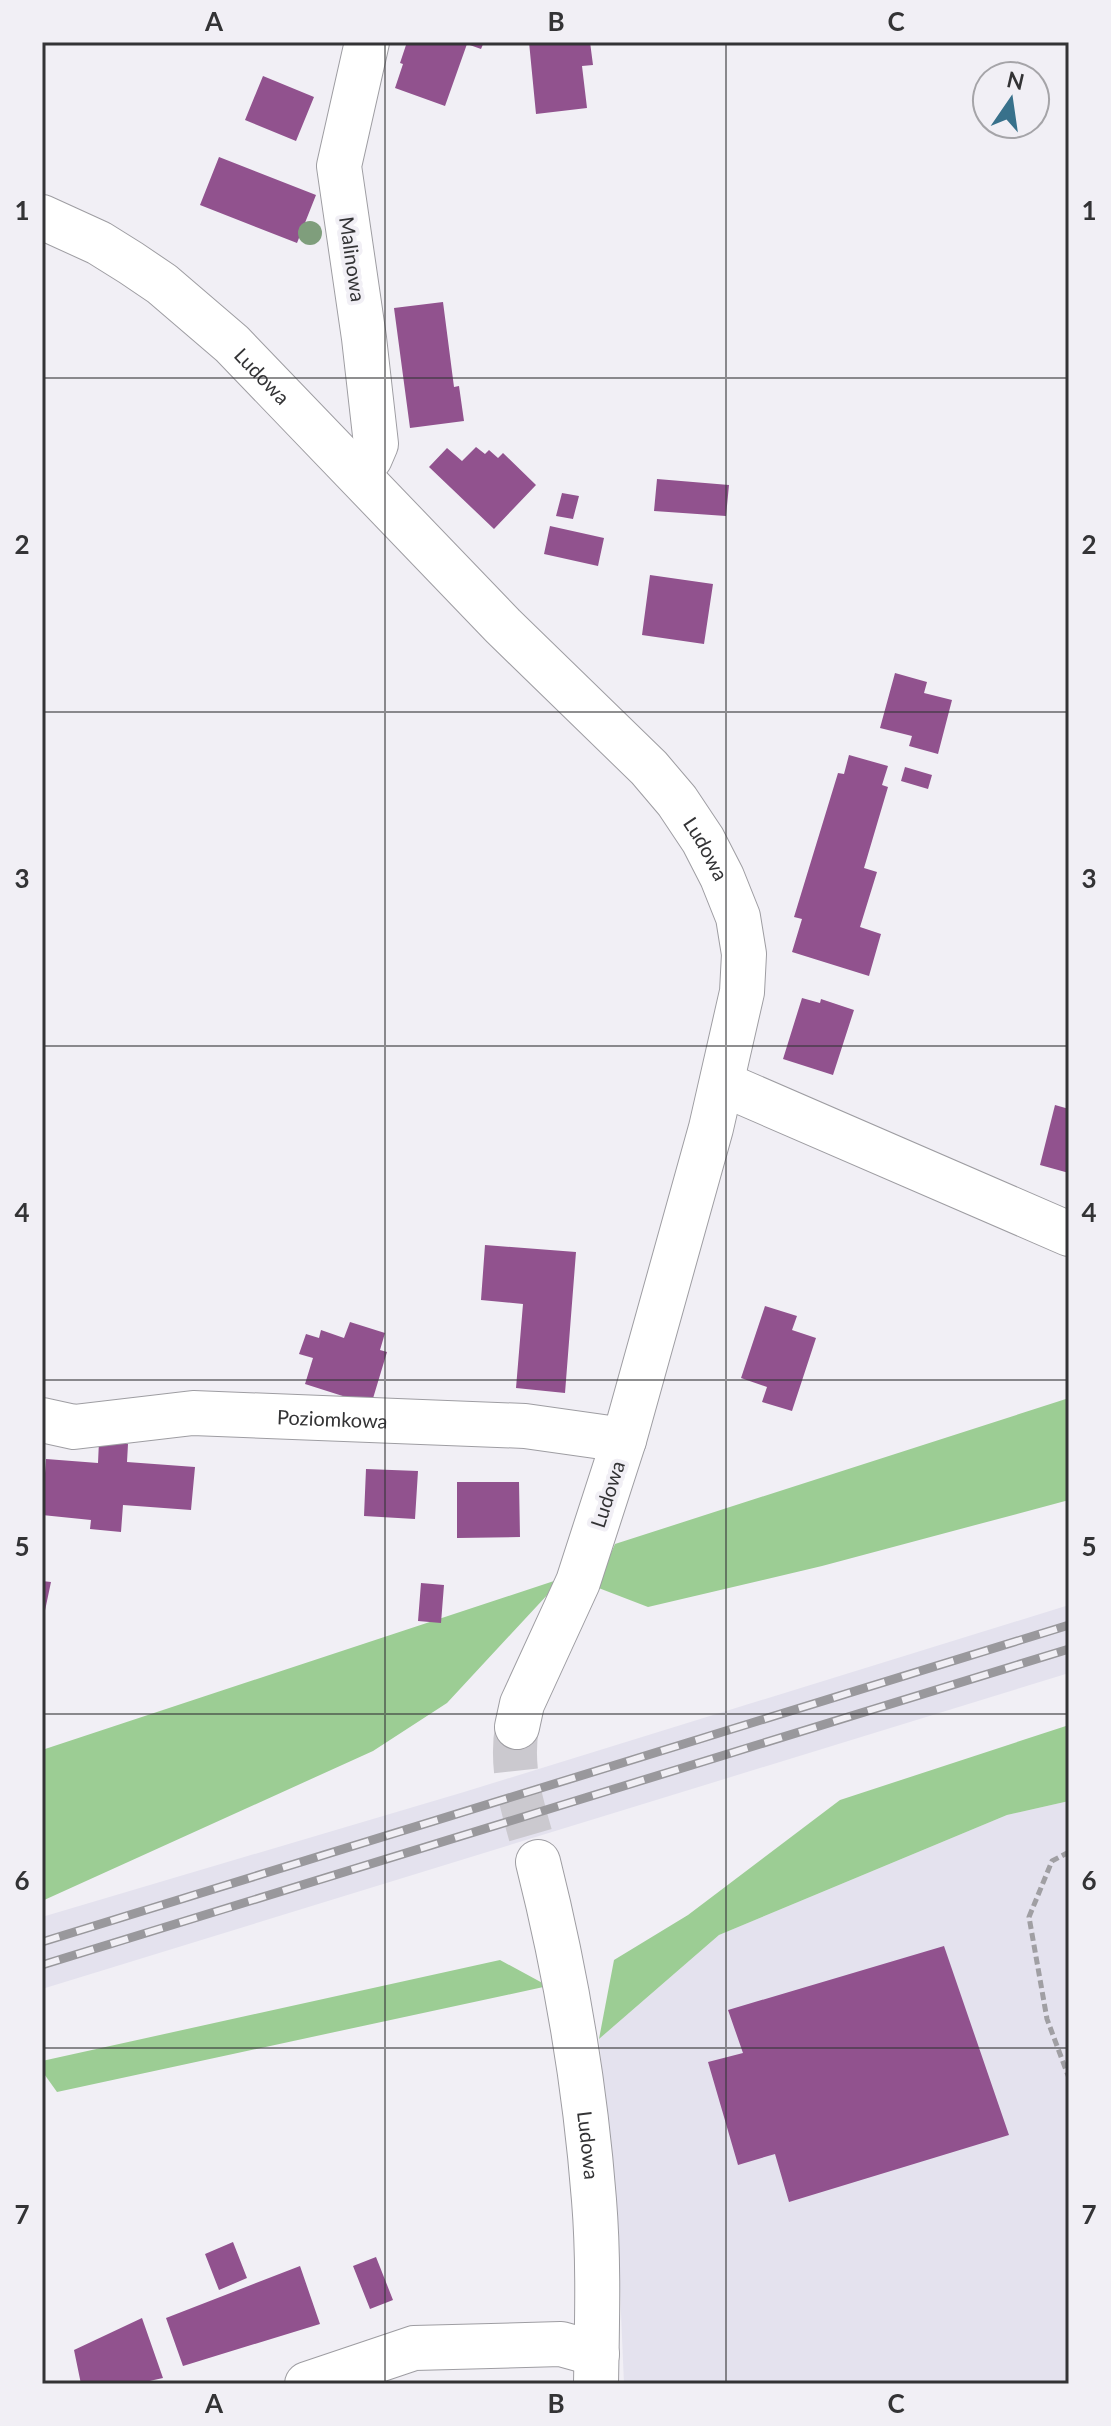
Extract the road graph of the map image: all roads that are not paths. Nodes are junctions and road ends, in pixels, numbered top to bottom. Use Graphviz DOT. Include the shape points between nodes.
graph roads {
  1 [pos="367,42"];
  2 [pos="42,217"];
  3 [pos="358,473"];
  4 [pos="723,1084"];
  5 [pos="1069,1234"];
  6 [pos="42,1420"];
  7 [pos="624,1440"];
  8 [pos="517,1727"];
  9 [pos="538,1862"];
  10 [pos="597,2369"];
  11 [pos="307,2384"];
  1 -- 3 [label="street, Malinowa" via="339,166 376,444"];
  2 -- 3 [label="street, Ludowa" via="99,243 162,284 232,344"];
  3 -- 4 [label="street, Ludowa" via="503,626 649,768 703,840 738,917 744,954 742,992"];
  4 -- 5 [label="street"];
  4 -- 7 [label="street, Ludowa"];
  6 -- 7 [label="street, Poziomkowa" via="74,1427 193,1413 525,1426"];
  7 -- 8 [label="street, Ludowa" via="578,1582 522,1704"];
  9 -- 10 [label="street, Ludowa" via="581,2070 595,2202"];
  10 -- 11 [label="street" via="561,2344 414,2348"];
}
